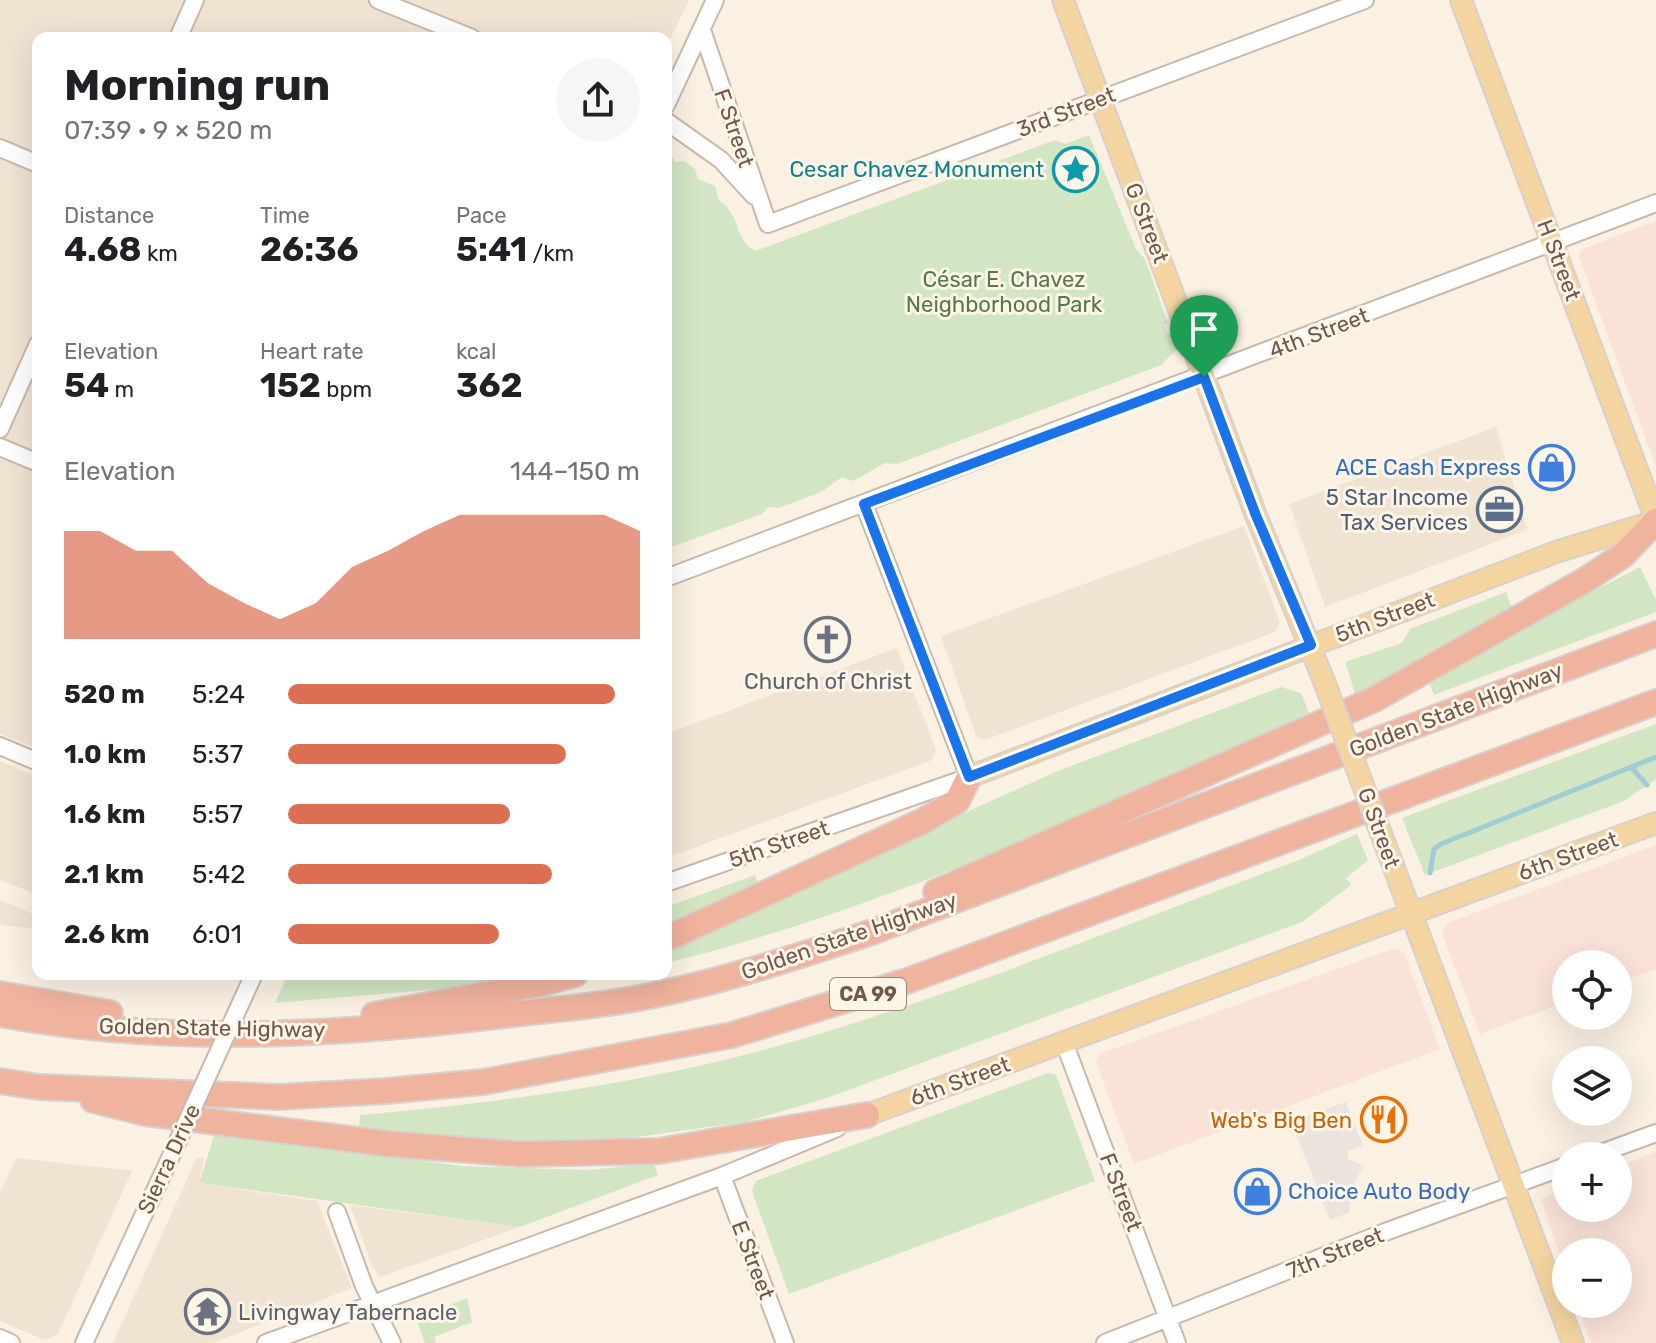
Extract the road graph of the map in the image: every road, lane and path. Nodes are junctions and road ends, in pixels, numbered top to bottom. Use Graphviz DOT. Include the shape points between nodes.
graph roads {
  1 [pos="195,0"];
  2 [pos="378,0"];
  3 [pos="715,0"];
  4 [pos="1063,0"];
  5 [pos="1365,0"];
  6 [pos="1461,0"];
  7 [pos="702,30"];
  8 [pos="181,32"];
  9 [pos="457,32"];
  10 [pos="672,92"];
  11 [pos="1100,99"];
  12 [pos="672,125"];
  13 [pos="0,148"];
  14 [pos="32,161"];
  15 [pos="760,203"];
  16 [pos="1656,203"];
  17 [pos="768,224"];
  18 [pos="1552,243"];
  19 [pos="32,357"];
  20 [pos="1204,377"];
  21 [pos="0,429"];
  22 [pos="0,447"];
  23 [pos="32,460"];
  24 [pos="864,504"];
  25 [pos="1656,521"];
  26 [pos="672,576"];
  27 [pos="1656,634"];
  28 [pos="1311,645"];
  29 [pos="1656,702"];
  30 [pos="0,746"];
  31 [pos="32,759"];
  32 [pos="969,777"];
  33 [pos="1656,823"];
  34 [pos="672,881"];
  35 [pos="1410,912"];
  36 [pos="872,932"];
  37 [pos="672,936"];
  38 [pos="251,980"];
  39 [pos="549,980"];
  40 [pos="0,994"];
  41 [pos="0,1014"];
  42 [pos="206,1032"];
  43 [pos="269,1033"];
  44 [pos="1064,1042"];
  45 [pos="0,1081"];
  46 [pos="39,1087"];
  47 [pos="867,1115"];
  48 [pos="1656,1133"];
  49 [pos="1631,1142"];
  50 [pos="1552,1172"];
  51 [pos="722,1176"];
  52 [pos="1513,1187"];
  53 [pos="337,1212"];
  54 [pos="373,1303"];
  55 [pos="1168,1319"];
  56 [pos="0,1338"];
  57 [pos="11,1343"];
  58 [pos="84,1343"];
  59 [pos="266,1343"];
  60 [pos="392,1343"];
  61 [pos="785,1343"];
  62 [pos="1105,1343"];
  63 [pos="1177,1343"];
  64 [pos="1573,1343"];
  1 -- 8 [label="street"];
  2 -- 9 [label="street"];
  3 -- 7 [label="street"];
  4 -- 11 [label="main road, G Street"];
  5 -- 11 [label="street, 3rd Street"];
  6 -- 18 [label="main road, H Street"];
  7 -- 10 [label="street"];
  7 -- 15 [label="street, F Street"];
  11 -- 17 [label="street, 3rd Street"];
  11 -- 20 [label="main road, G Street"];
  12 -- 15 [label="street" via="721,160"];
  13 -- 14 [label="street"];
  15 -- 17 [label="street, F Street"];
  16 -- 18 [label="street, 4th Street"];
  18 -- 20 [label="street, 4th Street"];
  18 -- 25 [label="main road, H Street"];
  19 -- 21 [label="street"];
  20 -- 24 [label="street, 4th Street"];
  20 -- 28 [label="main road, G Street"];
  22 -- 23 [label="street"];
  24 -- 26 [label="street, 4th Street"];
  24 -- 32 [label="street"];
  25 -- 28 [label="main road, 5th Street" via="1556,552"];
  25 -- 36 [label="highway" via="1623,555 1587,579 1373,700 937,891"];
  27 -- 36 [label="highway, Golden State Highway / CA 99"];
  28 -- 32 [label="main road, 5th Street"];
  28 -- 35 [label="main road, G Street, bridge"];
  29 -- 46 [label="highway, CA 99" via="907,981 732,1035 483,1082 386,1091 278,1097"];
  30 -- 31 [label="street"];
  32 -- 34 [label="street, 5th Street"];
  32 -- 37 [label="highway" via="957,801 923,821"];
  33 -- 35 [label="main road, 6th Street"];
  35 -- 44 [label="main road, 6th Street"];
  35 -- 52 [label="main road, G Street"];
  36 -- 43 [label="highway, Golden State Highway / CA 99" via="639,998 399,1027"];
  38 -- 58 [label="street, Sierra Drive, bridge"];
  39 -- 43 [label="highway"];
  40 -- 42 [label="highway"];
  41 -- 42 [label="highway, Golden State Highway / CA 99" via="119,1029"];
  42 -- 43 [label="highway, Golden State Highway / CA 99"];
  44 -- 47 [label="main road, 6th Street"];
  44 -- 55 [label="street, F Street"];
  45 -- 46 [label="highway, CA 99"];
  46 -- 47 [label="highway" via="145,1113 390,1144 521,1154 659,1151"];
  47 -- 51 [label="street, 6th Street"];
  48 -- 49 [label="street"];
  50 -- 52 [label="street, 7th Street"];
  51 -- 54 [label="street, 6th Street"];
  51 -- 61 [label="street, E Street"];
  52 -- 55 [label="street, 7th Street"];
  52 -- 64 [label="main road, G Street"];
  53 -- 54 [label="street"];
  54 -- 59 [label="street, 6th Street"];
  54 -- 60 [label="street"];
  55 -- 62 [label="street, 7th Street"];
  55 -- 63 [label="street, F Street"];
  56 -- 57 [label="street"];
}
